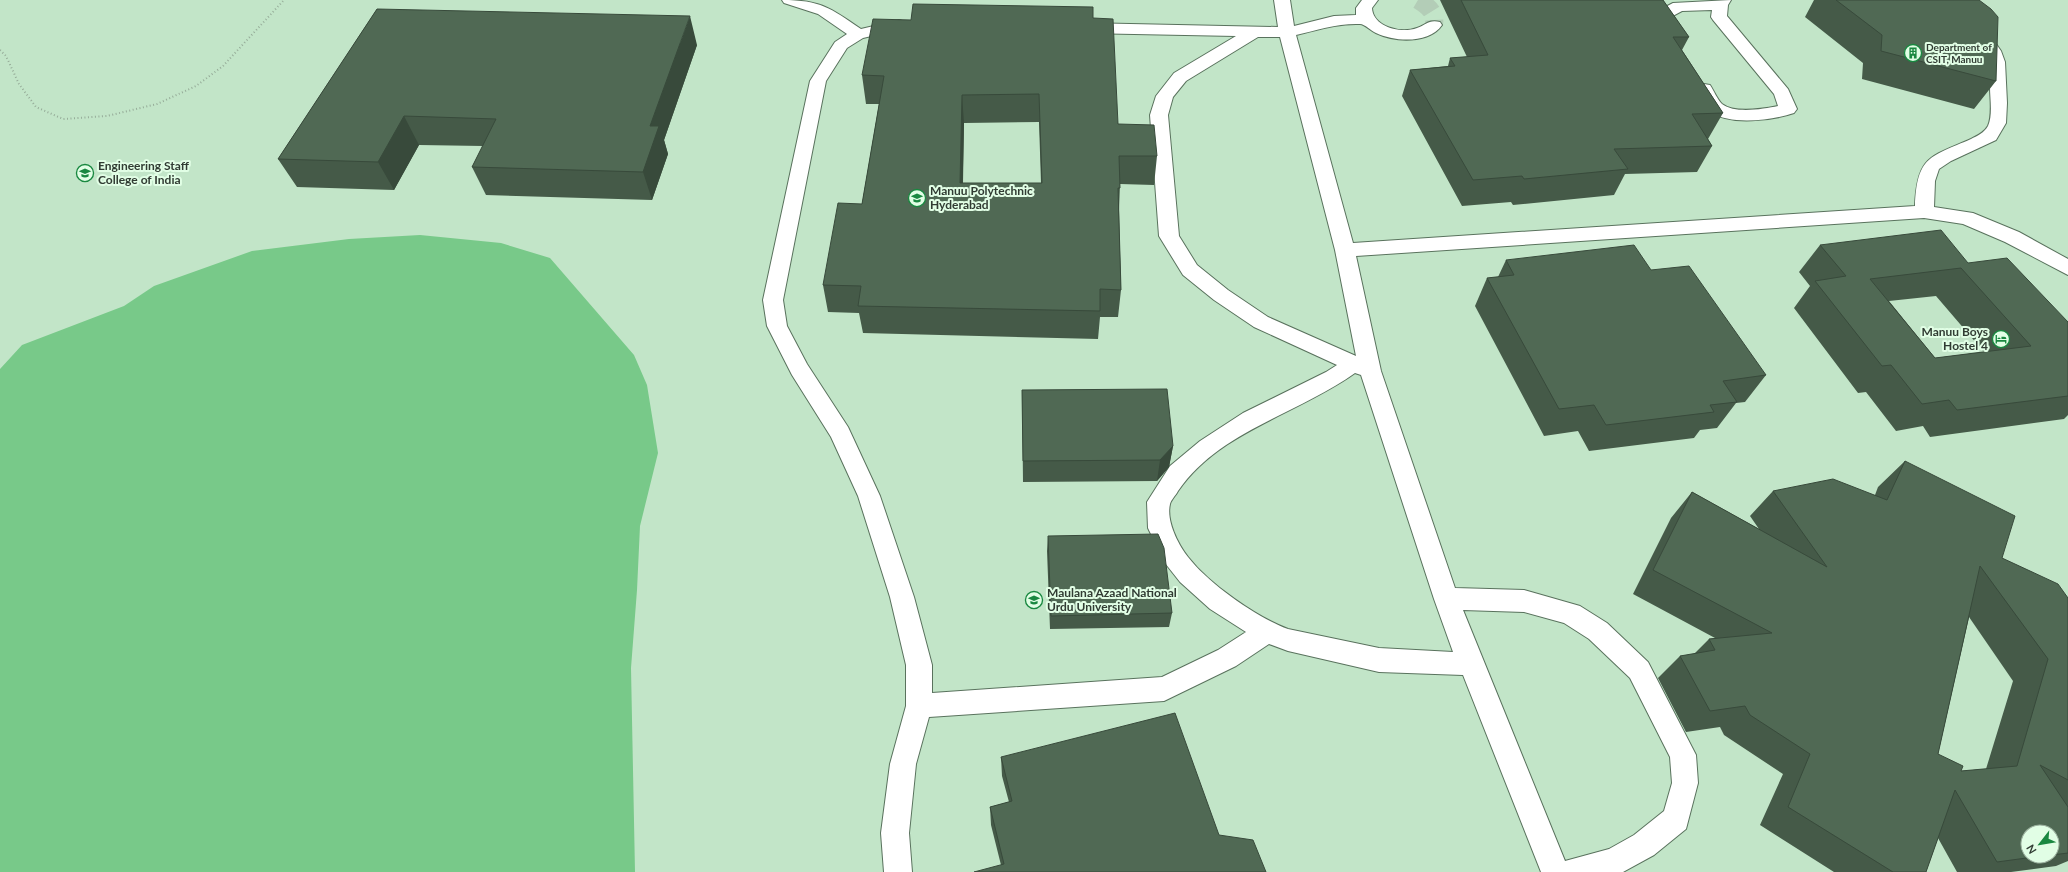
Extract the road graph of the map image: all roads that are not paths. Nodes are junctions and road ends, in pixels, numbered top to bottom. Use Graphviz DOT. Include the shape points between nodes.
graph roads {
  1 [pos="790,0"];
  2 [pos="1282,0"];
  3 [pos="1370,0"];
  4 [pos="1721,3"];
  5 [pos="1365,19"];
  6 [pos="912,24"];
  7 [pos="1434,25"];
  8 [pos="1071,28"];
  9 [pos="1972,28"];
  10 [pos="1255,32"];
  11 [pos="1287,32"];
  12 [pos="858,34"];
  13 [pos="1673,43"];
  14 [pos="1695,76"];
  15 [pos="1924,212"];
  16 [pos="1344,250"];
  17 [pos="2068,268"];
  18 [pos="1362,368"];
  19 [pos="1446,599"];
  20 [pos="1267,632"];
  21 [pos="1470,664"];
  22 [pos="918,706"];
  23 [pos="898,872"];
  24 [pos="1555,872"];
  25 [pos="1572,872"];
  1 -- 12 [label="lane" via="824,11"];
  2 -- 11 [label="lane"];
  3 -- 5 [label="lane" via="1364,6"];
  4 -- 13 [label="lane" via="1679,6 1662,15 1659,24"];
  4 -- 14 [label="lane" via="1719,17 1782,93 1788,109 1780,113 1732,114 1717,109"];
  5 -- 7 [label="lane" via="1372,26 1394,35 1418,34"];
  5 -- 11 [label="lane" via="1334,21"];
  6 -- 12 [label="lane" via="876,28"];
  8 -- 10 [label="lane"];
  9 -- 15 [label="lane" via="1988,43 1996,56 1999,119 1994,132 1986,140 1943,156 1934,165 1926,176"];
  10 -- 11 [label="lane"];
  10 -- 18 [label="lane" via="1180,78 1165,96 1159,115 1169,236 1190,270 1221,295 1261,322"];
  11 -- 16 [label="lane"];
  12 -- 22 [label="lane" via="841,45 818,81 773,300 777,326 840,433 869,496 902,597 919,665"];
  15 -- 16 [label="lane"];
  15 -- 17 [label="lane" via="1966,218 2012,237"];
  16 -- 18 [label="lane"];
  18 -- 19 [label="lane"];
  18 -- 20 [label="lane" via="1333,378 1251,419 1208,447 1178,473 1158,502 1160,528 1173,556 1188,575 1219,601"];
  19 -- 21 [label="lane"];
  19 -- 25 [label="lane" via="1524,601 1571,614 1598,632 1639,670 1683,755 1685,783 1676,819 1644,845 1613,862"];
  20 -- 21 [label="lane" via="1288,640 1379,660"];
  20 -- 22 [label="lane" via="1227,658 1164,689"];
  21 -- 24 [label="lane"];
  22 -- 23 [label="lane" via="903,764 894,833"];
}
